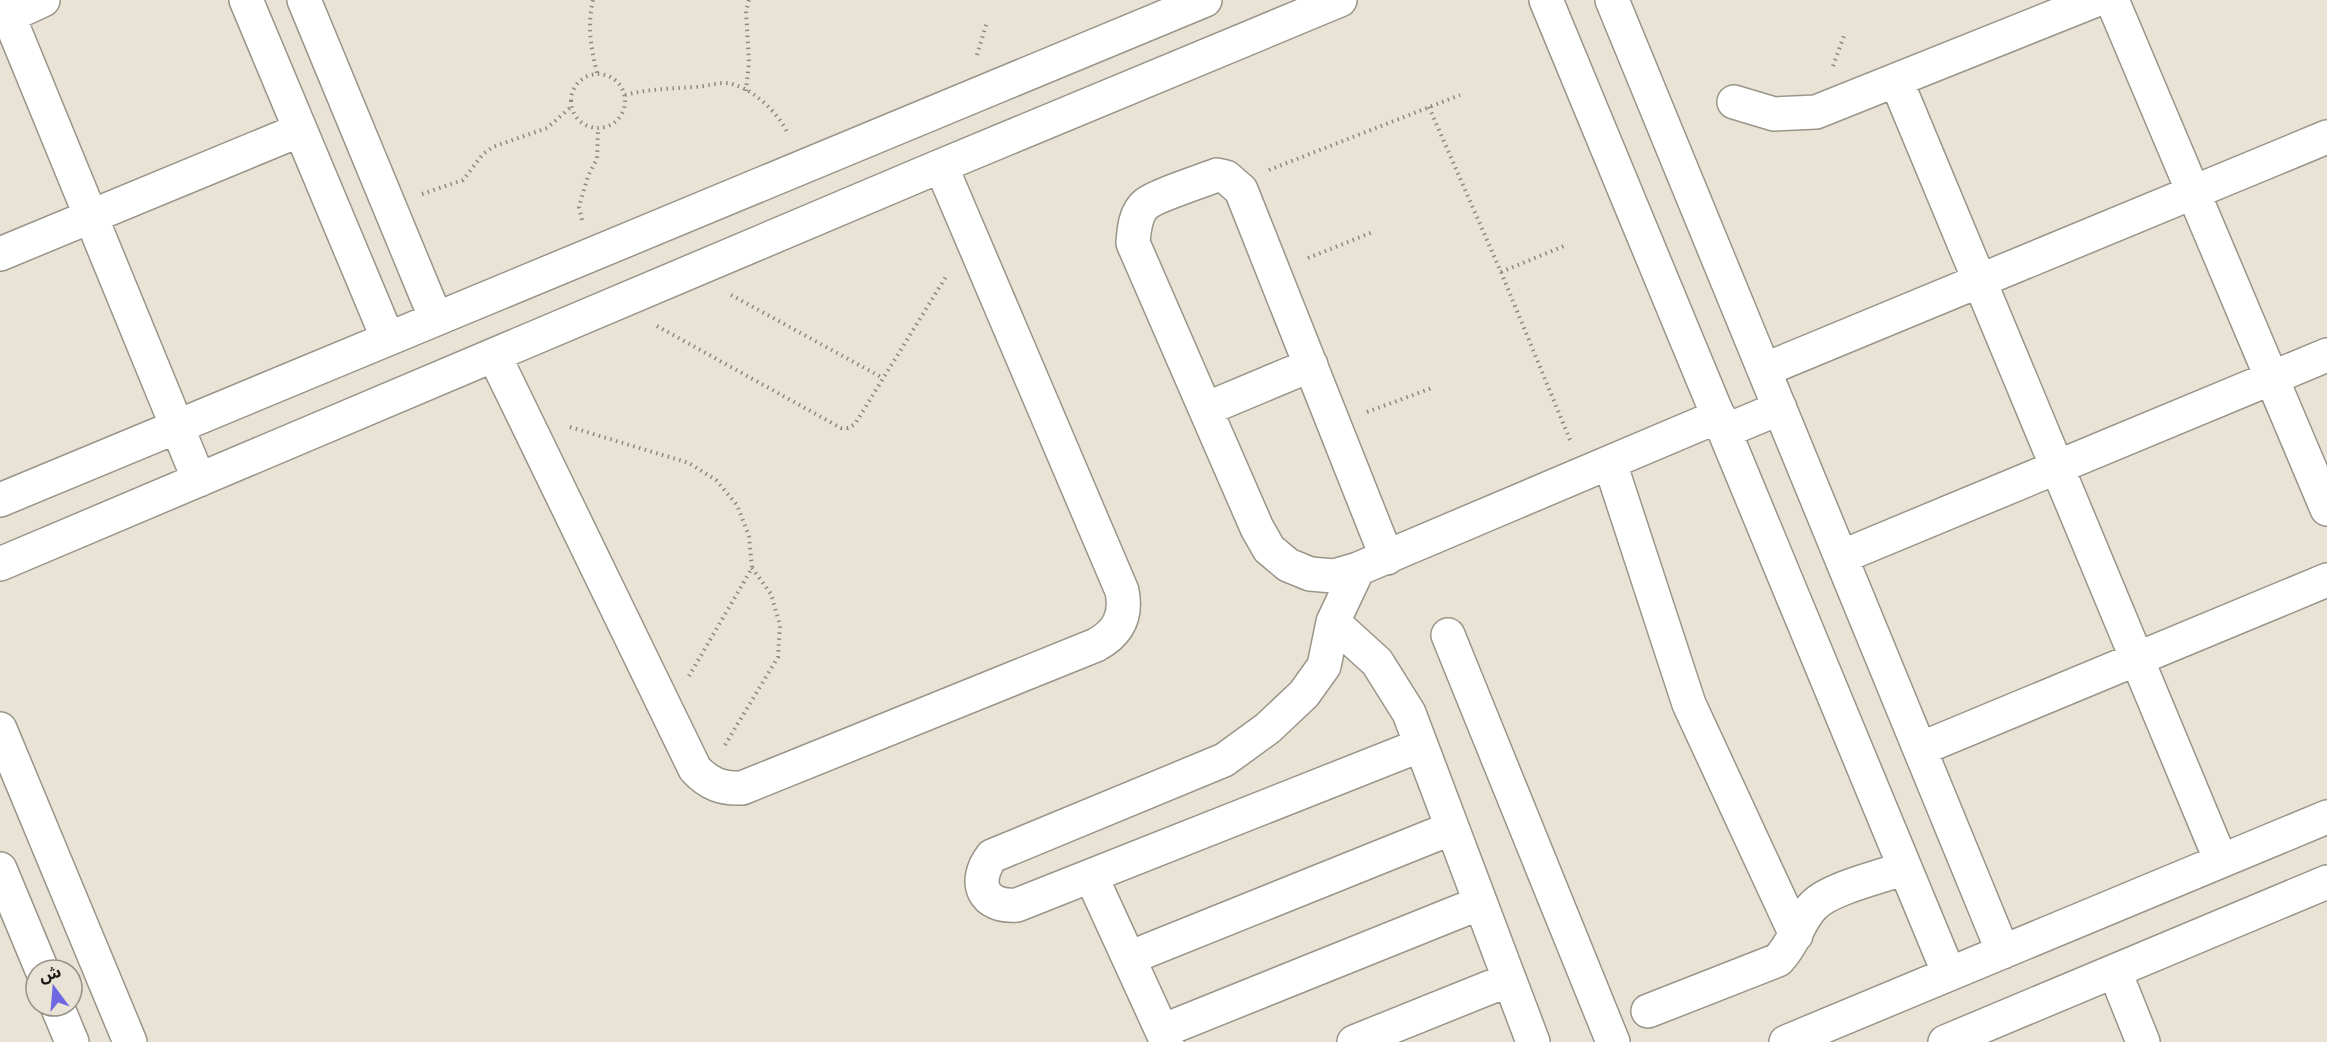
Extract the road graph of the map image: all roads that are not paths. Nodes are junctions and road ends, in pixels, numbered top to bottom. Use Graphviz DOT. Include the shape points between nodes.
graph roads {
  1 [pos="43,0"];
  2 [pos="246,0"];
  3 [pos="304,0"];
  4 [pos="1205,0"];
  5 [pos="1340,0"];
  6 [pos="1546,0"];
  7 [pos="1612,0"];
  8 [pos="2096,0"];
  9 [pos="2112,0"];
  10 [pos="3,12"];
  11 [pos="1896,80"];
  12 [pos="1734,102"];
  13 [pos="908,123"];
  14 [pos="300,129"];
  15 [pos="2327,137"];
  16 [pos="936,168"];
  17 [pos="2193,193"];
  18 [pos="91,217"];
  19 [pos="0,255"];
  20 [pos="1980,281"];
  21 [pos="436,320"];
  22 [pos="388,339"];
  23 [pos="494,355"];
  24 [pos="2327,355"];
  25 [pos="1311,364"];
  26 [pos="1764,370"];
  27 [pos="2272,378"];
  28 [pos="1780,408"];
  29 [pos="1206,409"];
  30 [pos="1722,424"];
  31 [pos="177,427"];
  32 [pos="2057,467"];
  33 [pos="1597,468"];
  34 [pos="199,480"];
  35 [pos="0,500"];
  36 [pos="2327,509"];
  37 [pos="1841,557"];
  38 [pos="0,564"];
  39 [pos="1373,564"];
  40 [pos="2327,580"];
  41 [pos="1333,622"];
  42 [pos="1448,635"];
  43 [pos="2137,659"];
  44 [pos="0,729"];
  45 [pos="1421,745"];
  46 [pos="1920,749"];
  47 [pos="2327,817"];
  48 [pos="1452,828"];
  49 [pos="2221,861"];
  50 [pos="1905,868"];
  51 [pos="0,869"];
  52 [pos="1091,876"];
  53 [pos="2327,882"];
  54 [pos="1480,903"];
  55 [pos="1796,935"];
  56 [pos="2003,952"];
  57 [pos="37,958"];
  58 [pos="1129,958"];
  59 [pos="2115,972"];
  60 [pos="1949,974"];
  61 [pos="1508,980"];
  62 [pos="1648,1011"];
  63 [pos="62,1018"];
  64 [pos="1164,1036"];
  65 [pos="72,1042"];
  66 [pos="130,1042"];
  67 [pos="1354,1042"];
  68 [pos="1533,1042"];
  69 [pos="1613,1042"];
  70 [pos="1786,1042"];
  71 [pos="1945,1042"];
  72 [pos="2143,1042"];
  1 -- 10 [label="street"];
  2 -- 14 [label="street"];
  3 -- 21 [label="street"];
  4 -- 13 [label="street"];
  5 -- 16 [label="street"];
  6 -- 30 [label="street"];
  7 -- 26 [label="street"];
  8 -- 11 [label="street"];
  9 -- 17 [label="street"];
  10 -- 18 [label="street"];
  11 -- 12 [label="street" via="1816,112 1774,114"];
  11 -- 20 [label="street"];
  13 -- 16 [label="street"];
  13 -- 21 [label="street"];
  14 -- 18 [label="street"];
  14 -- 22 [label="street"];
  15 -- 17 [label="street"];
  16 -- 23 [label="street"];
  16 -- 23 [label="street" via="971,236 1122,591 1122,617 1108,639 1096,645 742,788 716,785 695,769"];
  17 -- 20 [label="street"];
  17 -- 27 [label="street"];
  18 -- 19 [label="street"];
  18 -- 31 [label="street"];
  20 -- 26 [label="street"];
  20 -- 32 [label="street"];
  21 -- 22 [label="street"];
  22 -- 31 [label="street"];
  23 -- 34 [label="street"];
  24 -- 27 [label="street"];
  25 -- 29 [label="street"];
  25 -- 29 [label="street" via="1234,183 1216,175 1147,203 1138,215 1134,243"];
  25 -- 39 [label="street" via="1335,423"];
  26 -- 28 [label="street"];
  27 -- 32 [label="street"];
  27 -- 36 [label="street"];
  28 -- 30 [label="street"];
  28 -- 37 [label="street"];
  29 -- 39 [label="street" via="1269,549 1288,565 1310,574 1334,576"];
  30 -- 33 [label="street"];
  30 -- 50 [label="street"];
  31 -- 34 [label="street"];
  31 -- 35 [label="street"];
  32 -- 37 [label="street"];
  32 -- 43 [label="street"];
  33 -- 39 [label="street"];
  33 -- 55 [label="street" via="1689,704"];
  34 -- 38 [label="street"];
  37 -- 46 [label="street"];
  39 -- 41 [label="street"];
  40 -- 43 [label="street"];
  41 -- 45 [label="street" via="1377,662 1409,713"];
  41 -- 52 [label="street" via="1324,666 1304,694 1260,735 1224,760 992,856 980,879 984,892 1004,906 1017,905"];
  42 -- 69 [label="street"];
  43 -- 46 [label="street"];
  43 -- 49 [label="street"];
  44 -- 66 [label="street"];
  45 -- 48 [label="street"];
  45 -- 52 [label="street"];
  46 -- 56 [label="street"];
  47 -- 49 [label="street"];
  48 -- 54 [label="street"];
  48 -- 58 [label="street"];
  49 -- 56 [label="street"];
  50 -- 55 [label="street" via="1827,895 1813,906"];
  50 -- 60 [label="street"];
  51 -- 57 [label="street"];
  52 -- 58 [label="street"];
  53 -- 59 [label="street"];
  54 -- 61 [label="street"];
  54 -- 64 [label="street"];
  55 -- 62 [label="street" via="1778,960"];
  56 -- 60 [label="street"];
  58 -- 64 [label="street"];
  59 -- 71 [label="street"];
  59 -- 72 [label="street"];
  60 -- 70 [label="street"];
  61 -- 67 [label="street"];
  61 -- 68 [label="street"];
  63 -- 65 [label="street"];
}
